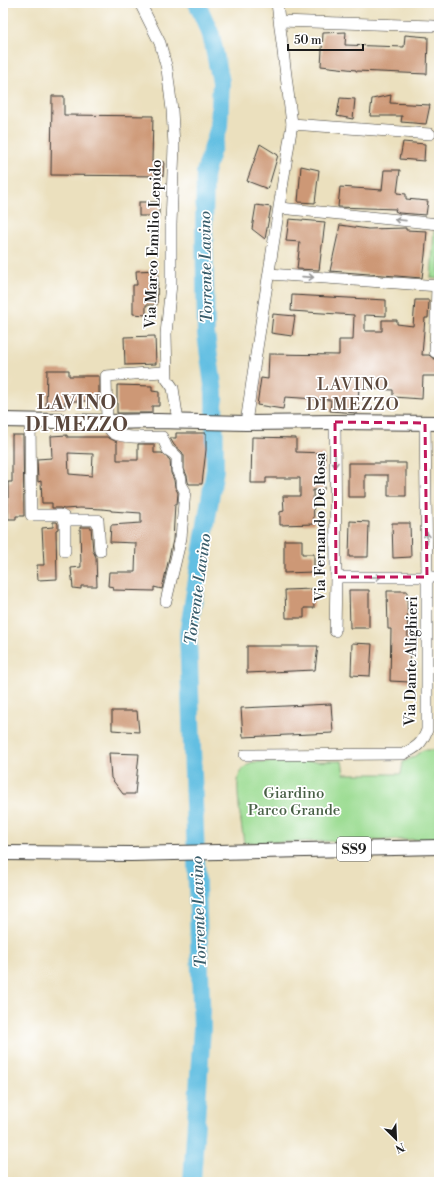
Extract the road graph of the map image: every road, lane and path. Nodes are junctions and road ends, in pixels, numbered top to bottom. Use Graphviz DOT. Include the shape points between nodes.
graph roads {
  1 [pos="140,3"];
  2 [pos="277,3"];
  3 [pos="280,21"];
  4 [pos="434,26"];
  5 [pos="292,124"];
  6 [pos="430,134"];
  7 [pos="280,208"];
  8 [pos="439,224"];
  9 [pos="269,274"];
  10 [pos="438,286"];
  11 [pos="435,352"];
  12 [pos="167,379"];
  13 [pos="3,420"];
  14 [pos="30,420"];
  15 [pos="178,421"];
  16 [pos="107,422"];
  17 [pos="335,422"];
  18 [pos="243,423"];
  19 [pos="432,423"];
  20 [pos="64,520"];
  21 [pos="65,551"];
  22 [pos="100,552"];
  23 [pos="336,577"];
  24 [pos="427,577"];
  25 [pos="439,577"];
  26 [pos="166,601"];
  27 [pos="334,631"];
  28 [pos="245,755"];
  29 [pos="439,847"];
  30 [pos="3,853"];
  1 -- 12 [label="street, Via Marco Emilio Lepido" via="160,43 172,110 174,146 171,284 166,334"];
  2 -- 3 [label="street"];
  3 -- 4 [label="street"];
  3 -- 5 [label="street"];
  5 -- 6 [label="street"];
  5 -- 7 [label="street"];
  8 -- 7 [label="street, one-way"];
  7 -- 9 [label="street"];
  9 -- 10 [label="street, one-way"];
  9 -- 18 [label="street"];
  10 -- 11 [label="street"];
  12 -- 15 [label="street, Via Marco Emilio Lepido" via="173,388"];
  12 -- 16 [label="street" via="162,372 106,376"];
  13 -- 14 [label="main road"];
  14 -- 16 [label="main road"];
  14 -- 20 [label="street" via="31,515 60,515"];
  15 -- 16 [label="main road"];
  15 -- 18 [label="main road"];
  16 -- 26 [label="street" via="115,433 132,437 162,437 168,450 177,457 177,470 185,491 181,538"];
  17 -- 18 [label="main road"];
  17 -- 19 [label="main road"];
  17 -- 23 [label="street, Via Fernando De Rosa, one-way"];
  24 -- 19 [label="street, Via Dante Alighieri, one-way"];
  20 -- 21 [label="street"];
  20 -- 22 [label="street" via="98,520"];
  23 -- 24 [label="street, one-way"];
  23 -- 27 [label="street, Via Fernando De Rosa"];
  24 -- 25 [label="street"];
  24 -- 28 [label="street, Via Dante Alighieri" via="427,730 423,739 403,754"];
  29 -- 30 [label="main road, SS9" via="131,854"];
}
